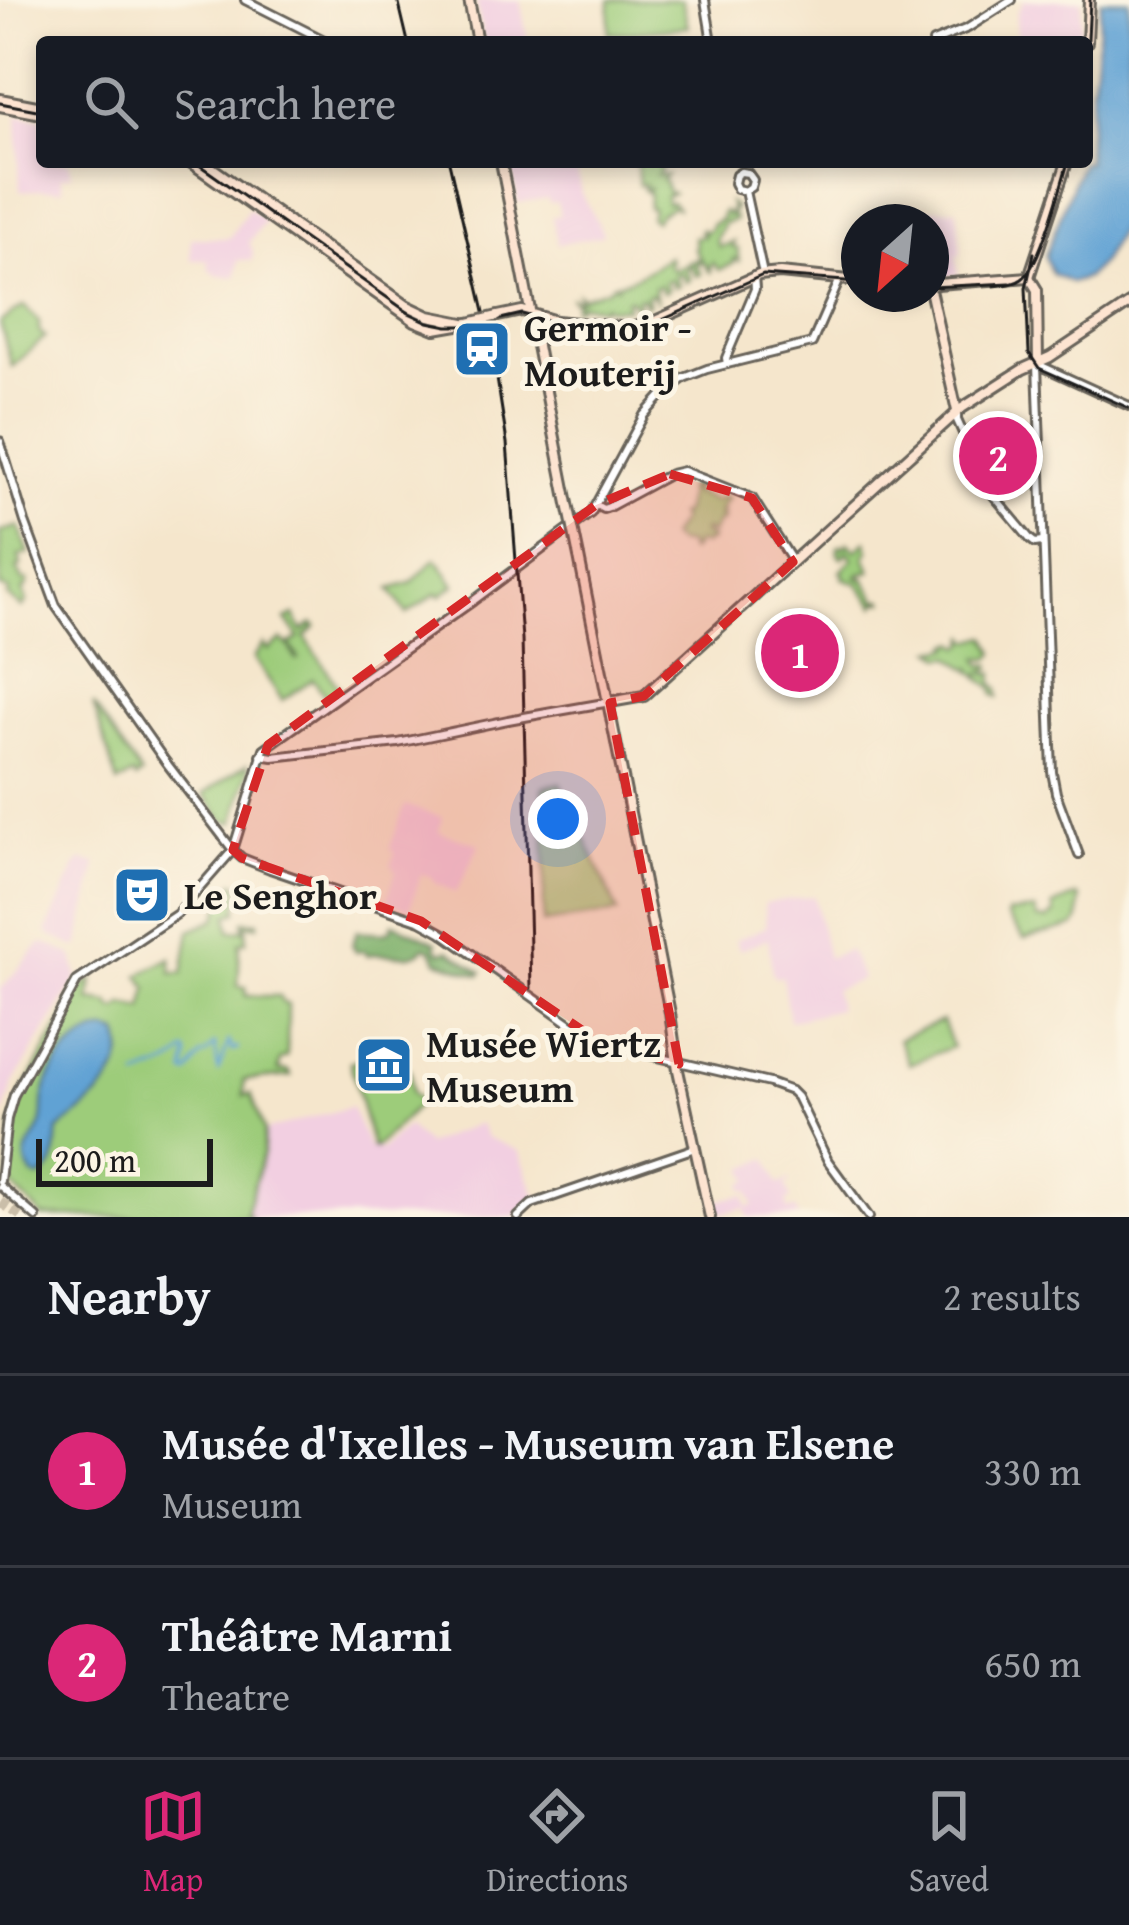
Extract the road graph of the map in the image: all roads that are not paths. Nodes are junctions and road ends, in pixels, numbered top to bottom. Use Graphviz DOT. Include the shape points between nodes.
graph roads {
  1 [pos="245,0"];
  2 [pos="469,0"];
  3 [pos="705,0"];
  4 [pos="1012,0"];
  5 [pos="1089,0"];
  6 [pos="316,36"];
  7 [pos="476,36"];
  8 [pos="711,36"];
  9 [pos="948,36"];
  10 [pos="1087,36"];
  11 [pos="0,102"];
  12 [pos="36,109"];
  13 [pos="198,168"];
  14 [pos="213,168"];
  15 [pos="502,168"];
  16 [pos="740,168"];
  17 [pos="1064,168"];
  18 [pos="741,172"];
  19 [pos="746,190"];
  20 [pos="759,275"];
  21 [pos="1029,277"];
  22 [pos="840,279"];
  23 [pos="949,283"];
  24 [pos="1129,304"];
  25 [pos="936,312"];
  26 [pos="531,313"];
  27 [pos="467,323"];
  28 [pos="727,364"];
  29 [pos="1037,364"];
  30 [pos="1129,406"];
  31 [pos="958,413"];
  32 [pos="0,441"];
  33 [pos="596,506"];
  34 [pos="1038,542"];
  35 [pos="793,562"];
  36 [pos="610,702"];
  37 [pos="261,755"];
  38 [pos="233,850"];
  39 [pos="1078,855"];
  40 [pos="679,1064"];
  41 [pos="695,1148"];
  42 [pos="0,1183"];
  43 [pos="36,1217"];
  44 [pos="518,1217"];
  45 [pos="710,1217"];
  46 [pos="869,1217"];
  1 -- 6 [label="street"];
  2 -- 7 [label="main road"];
  3 -- 8 [label="street"];
  4 -- 9 [label="street"];
  5 -- 10 [label="main road"];
  11 -- 12 [label="main road"];
  13 -- 27 [label="main road" via="415,321 435,328"];
  14 -- 27 [label="main road" via="418,312"];
  15 -- 26 [label="main road"];
  16 -- 18 [label="street"];
  17 -- 21 [label="main road"];
  18 -- 19 [label="street" via="753,180"];
  18 -- 19 [label="street" via="734,183"];
  19 -- 20 [label="street"];
  20 -- 22 [label="main road"];
  20 -- 26 [label="main road" via="630,328"];
  20 -- 28 [label="street"];
  21 -- 23 [label="main road"];
  21 -- 29 [label="main road" via="1037,290"];
  22 -- 28 [label="street" via="812,343"];
  24 -- 29 [label="main road"];
  25 -- 31 [label="main road"];
  26 -- 27 [label="main road, bridge"];
  26 -- 36 [label="main road, bridge"];
  28 -- 33 [label="street" via="684,378 656,400"];
  29 -- 30 [label="street"];
  29 -- 31 [label="main road"];
  29 -- 34 [label="street"];
  31 -- 34 [label="street" via="984,482"];
  31 -- 35 [label="main road"];
  32 -- 38 [label="street" via="59,612"];
  33 -- 35 [label="street" via="679,471 752,498"];
  33 -- 37 [label="street"];
  34 -- 39 [label="street" via="1052,772"];
  35 -- 36 [label="main road" via="644,696"];
  36 -- 37 [label="street, bridge" via="380,746"];
  36 -- 40 [label="main road"];
  37 -- 38 [label="street"];
  38 -- 40 [label="street" via="421,921 598,1042"];
  38 -- 42 [label="street" via="177,914 75,985 14,1095"];
  40 -- 41 [label="main road"];
  40 -- 46 [label="street" via="791,1091"];
  41 -- 44 [label="street" via="532,1204"];
  41 -- 45 [label="main road"];
  42 -- 43 [label="street"];
}
